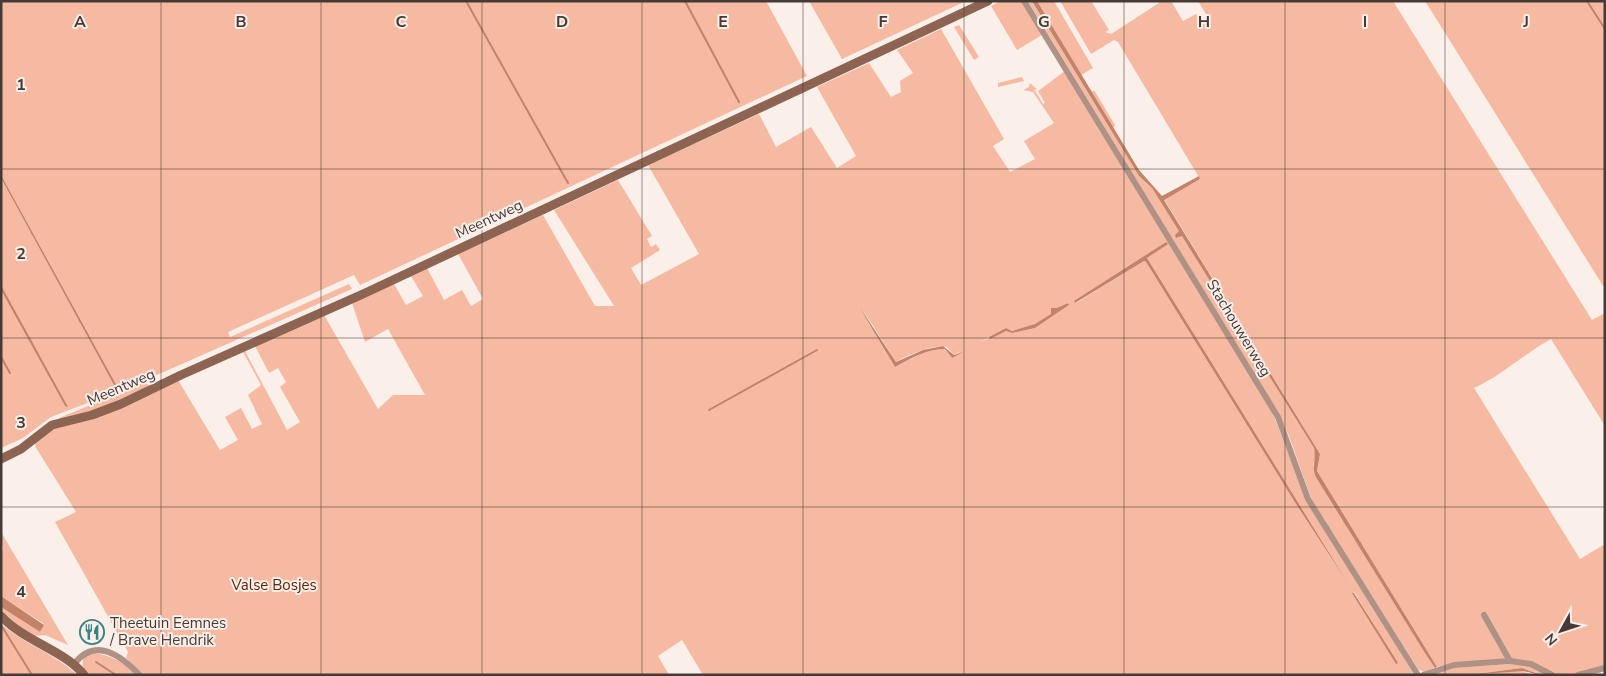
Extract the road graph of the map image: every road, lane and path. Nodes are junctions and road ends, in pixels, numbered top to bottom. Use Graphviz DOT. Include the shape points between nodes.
graph roads {
  1 [pos="988,1"];
  2 [pos="1024,1"];
  3 [pos="1,459"];
  4 [pos="1484,615"];
  5 [pos="1,616"];
  6 [pos="1510,661"];
  7 [pos="74,664"];
  8 [pos="1605,668"];
  9 [pos="84,675"];
  10 [pos="140,675"];
  11 [pos="1418,675"];
  12 [pos="1423,675"];
  13 [pos="1552,675"];
  14 [pos="1578,675"];
  1 -- 3 [label="street, Meentweg" via="121,404 52,425 21,449"];
  2 -- 11 [label="street, Stachouwerweg" via="1264,393 1288,439 1308,499"];
  4 -- 6 [label="street"];
  5 -- 7 [label="street" via="24,636"];
  6 -- 12 [label="street" via="1454,665"];
  6 -- 13 [label="street" via="1531,664"];
  7 -- 9 [label="street"];
  7 -- 10 [label="street" via="84,654 95,650 107,651 127,662"];
  8 -- 14 [label="street"];
}
